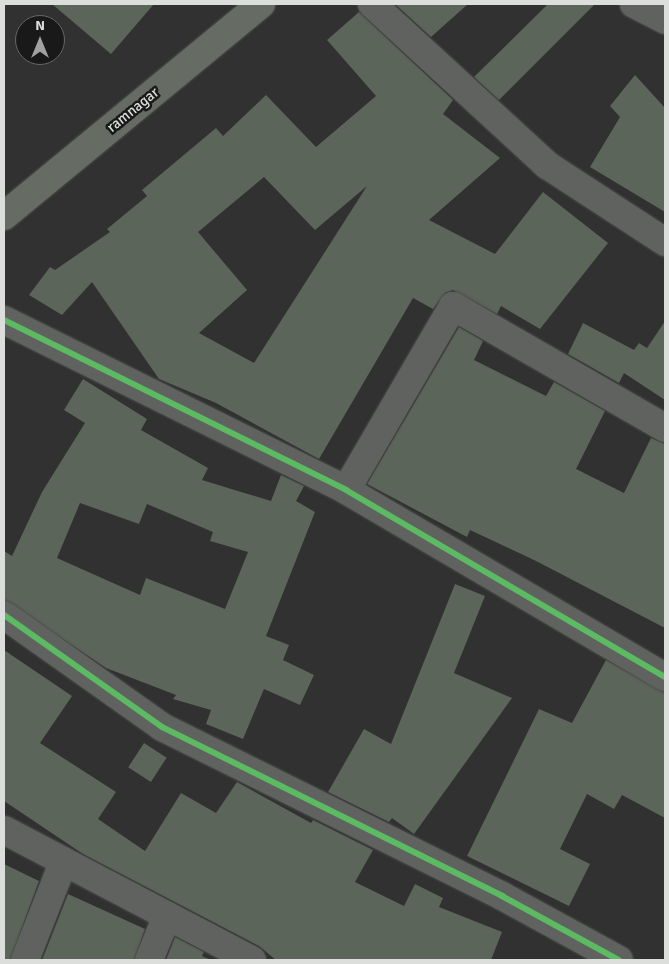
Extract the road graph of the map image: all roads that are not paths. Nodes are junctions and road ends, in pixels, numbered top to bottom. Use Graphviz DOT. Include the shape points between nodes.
graph roads {
  1 [pos="261,4"];
  2 [pos="372,4"];
  3 [pos="634,4"];
  4 [pos="665,20"];
  5 [pos="4,216"];
  6 [pos="665,242"];
  7 [pos="4,320"];
  8 [pos="665,428"];
  9 [pos="346,490"];
  10 [pos="4,615"];
  11 [pos="665,677"];
  12 [pos="4,830"];
  13 [pos="63,863"];
  14 [pos="167,916"];
  15 [pos="25,960"];
  16 [pos="149,960"];
  17 [pos="252,960"];
  18 [pos="619,960"];
  1 -- 5 [label="main road, ramnagar"];
  2 -- 6 [label="street" via="547,165"];
  3 -- 4 [label="street"];
  7 -- 9 [label="street"];
  8 -- 9 [label="street" via="453,306"];
  9 -- 11 [label="street"];
  10 -- 18 [label="street" via="162,727 502,896"];
  12 -- 13 [label="street"];
  13 -- 14 [label="street"];
  13 -- 15 [label="street"];
  14 -- 16 [label="street"];
  14 -- 17 [label="street"];
}
